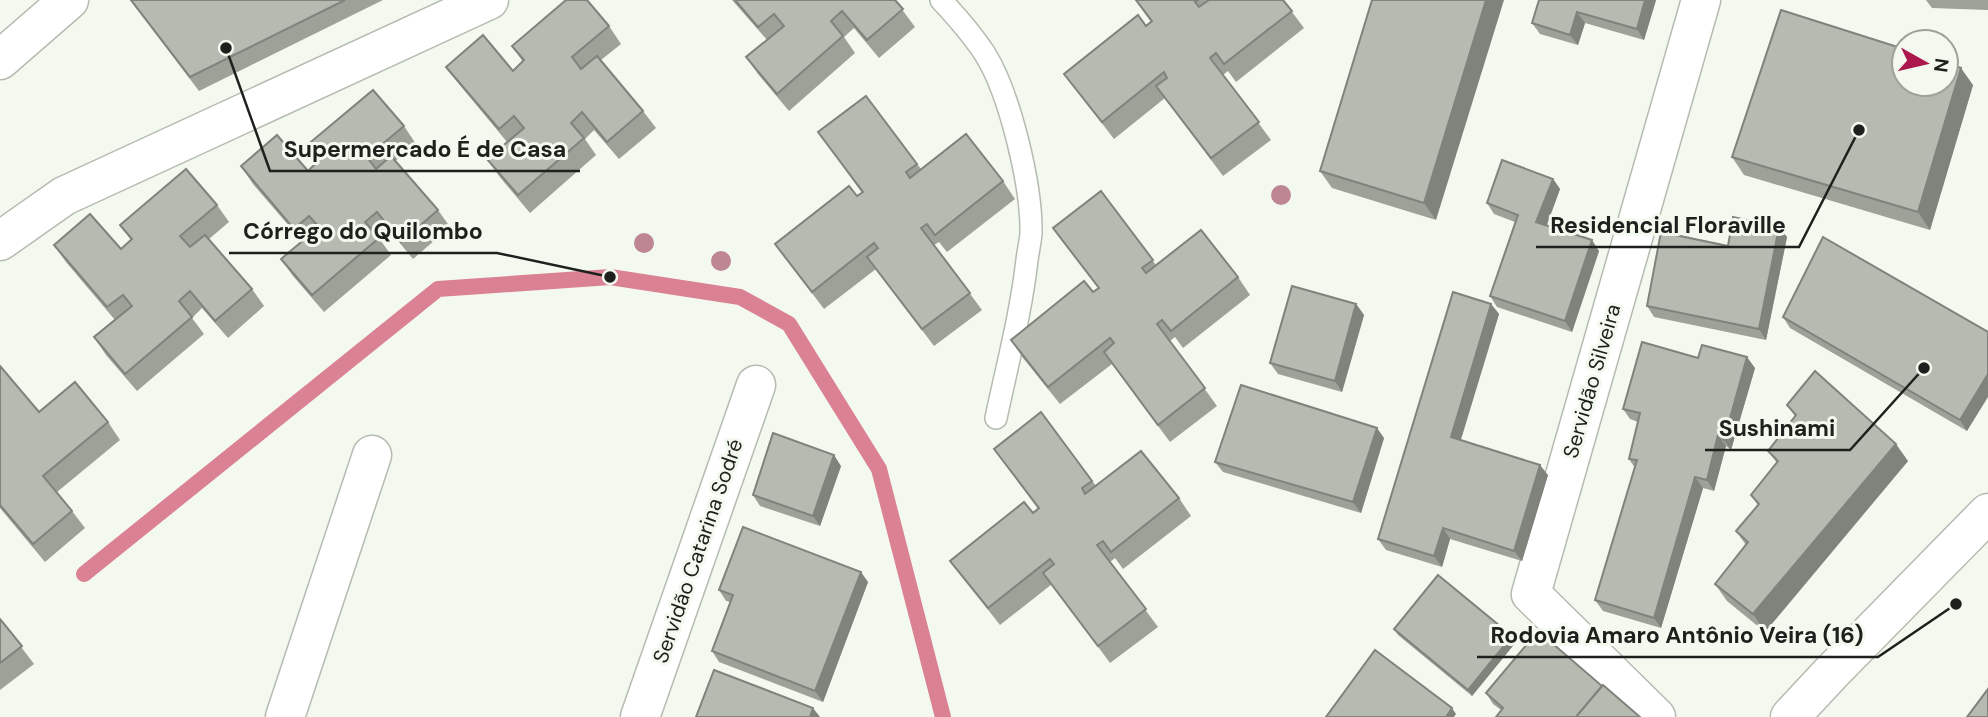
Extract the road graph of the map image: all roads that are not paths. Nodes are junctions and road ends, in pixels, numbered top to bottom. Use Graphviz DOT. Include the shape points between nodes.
graph roads {
  1 [pos="69,0"];
  2 [pos="489,0"];
  3 [pos="941,0"];
  4 [pos="1701,0"];
  5 [pos="0,60"];
  6 [pos="0,241"];
  7 [pos="756,385"];
  8 [pos="996,418"];
  9 [pos="372,455"];
  10 [pos="1988,513"];
  11 [pos="285,717"];
  12 [pos="640,717"];
  13 [pos="1656,717"];
  14 [pos="1790,717"];
  1 -- 5 [label="street"];
  2 -- 6 [label="street" via="64,196"];
  3 -- 8 [label="lane" via="970,32 996,77 1027,187 1031,234"];
  4 -- 13 [label="street, Servidão Silveira" via="1531,594"];
  7 -- 12 [label="street, Servidão Catarina Sodré"];
  9 -- 11 [label="street"];
  10 -- 14 [label="street"];
}
